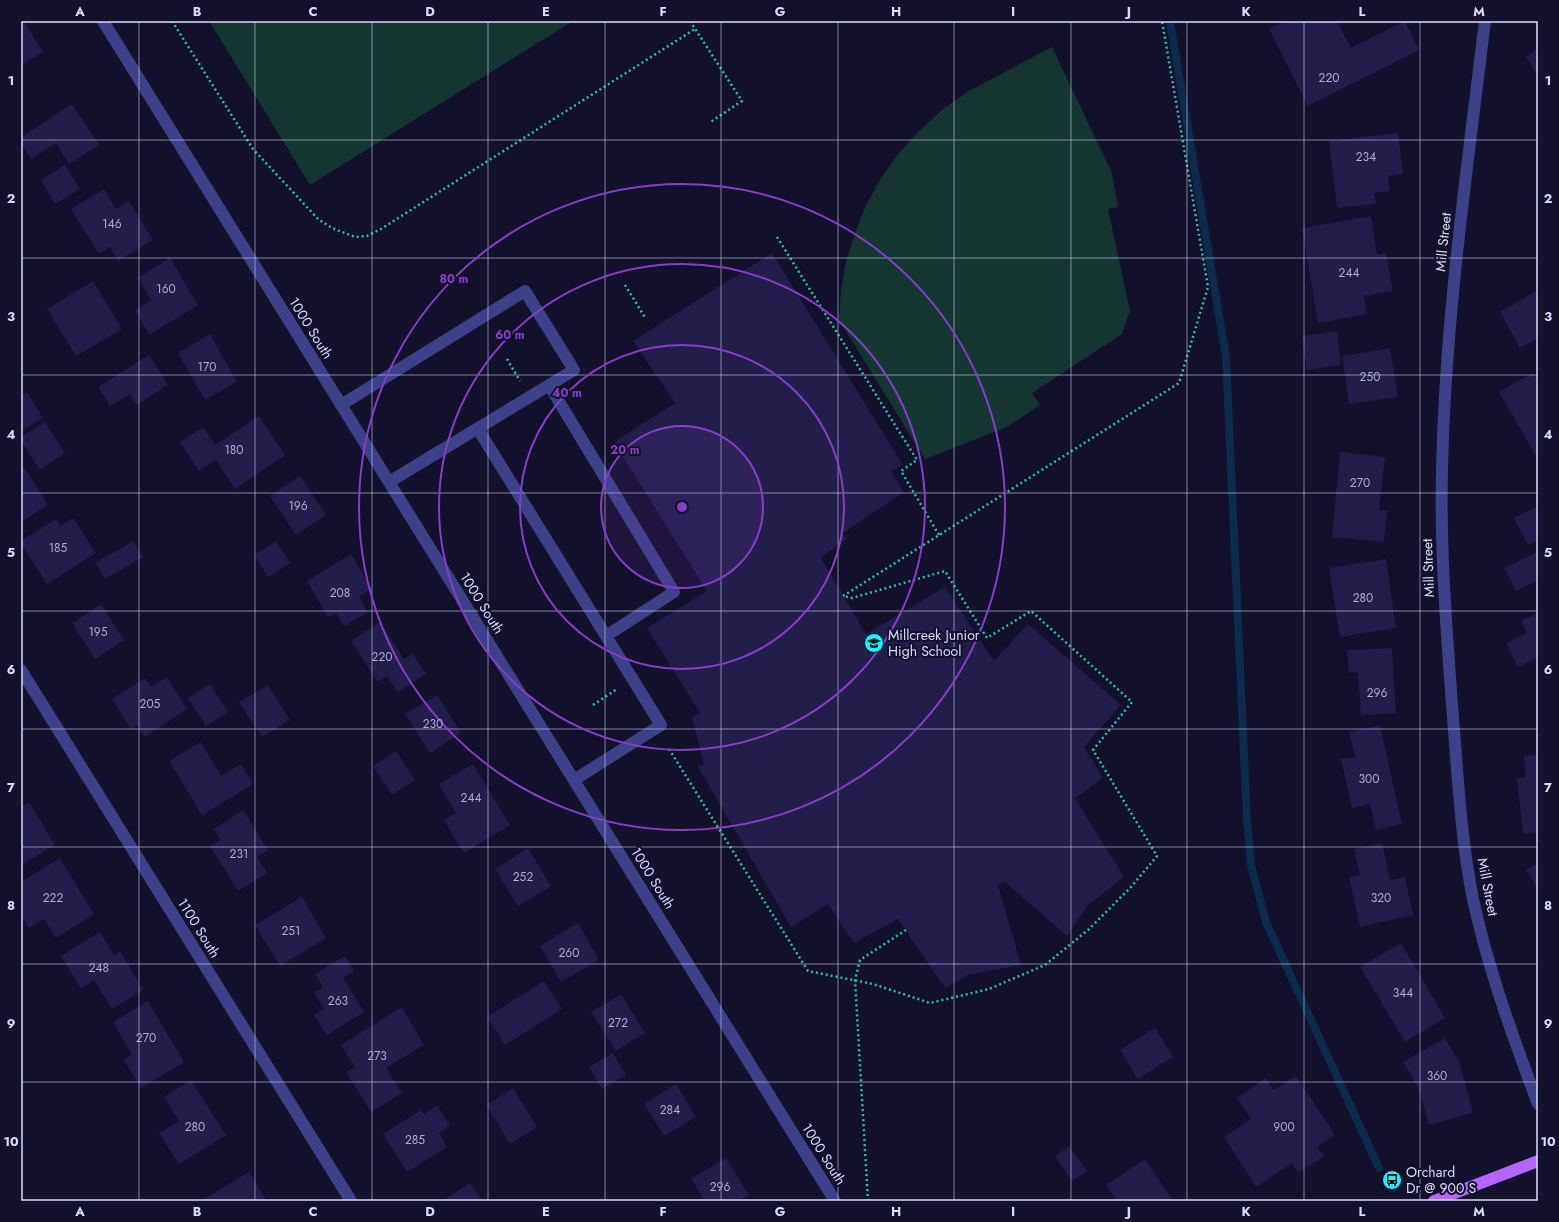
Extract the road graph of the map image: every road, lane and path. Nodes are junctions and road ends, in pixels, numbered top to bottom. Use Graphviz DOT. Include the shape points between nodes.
graph roads {
  1 [pos="102,21"];
  2 [pos="172,21"];
  3 [pos="690,21"];
  4 [pos="1162,21"];
  5 [pos="1485,21"];
  6 [pos="695,29"];
  7 [pos="709,123"];
  8 [pos="777,237"];
  9 [pos="625,285"];
  10 [pos="646,319"];
  11 [pos="549,385"];
  12 [pos="341,405"];
  13 [pos="478,428"];
  14 [pos="389,482"];
  15 [pos="939,535"];
  16 [pos="606,636"];
  17 [pos="21,670"];
  18 [pos="632,679"];
  19 [pos="593,705"];
  20 [pos="669,750"];
  21 [pos="574,780"];
  22 [pos="906,930"];
  23 [pos="855,980"];
  24 [pos="1538,1104"];
  25 [pos="1538,1161"];
  26 [pos="351,1201"];
  27 [pos="835,1201"];
  28 [pos="868,1201"];
  29 [pos="1434,1201"];
  1 -- 12 [label="street, 1000 South"];
  2 -- 6 [label="path" via="253,149 318,219 355,237 367,236 381,229"];
  3 -- 6 [label="path"];
  4 -- 15 [label="path" via="1208,287 1179,383"];
  5 -- 24 [label="street, Mill Street" via="1457,250 1445,398 1442,494 1445,621 1462,830 1473,898 1502,1002"];
  6 -- 7 [label="path" via="742,102"];
  8 -- 15 [label="path" via="917,460 901,471"];
  9 -- 10 [label="path"];
  11 -- 12 [label="street" via="574,370 525,291"];
  11 -- 13 [label="street"];
  11 -- 16 [label="street" via="674,592"];
  12 -- 14 [label="street, 1000 South"];
  13 -- 14 [label="street"];
  13 -- 16 [label="street"];
  14 -- 21 [label="street, 1000 South"];
  15 -- 23 [label="path" via="843,596 852,598 945,571 987,638 1031,611 1132,702 1093,750 1157,856 1131,888 1088,930 1045,965 989,990 930,1003"];
  16 -- 18 [label="street"];
  17 -- 26 [label="street, 1100 South"];
  18 -- 19 [label="path"];
  18 -- 21 [label="street" via="661,725"];
  20 -- 23 [label="path" via="808,971"];
  21 -- 27 [label="street, 1000 South"];
  22 -- 23 [label="path" via="860,960"];
  23 -- 28 [label="path"];
  25 -- 29 [label="main road"];
}
